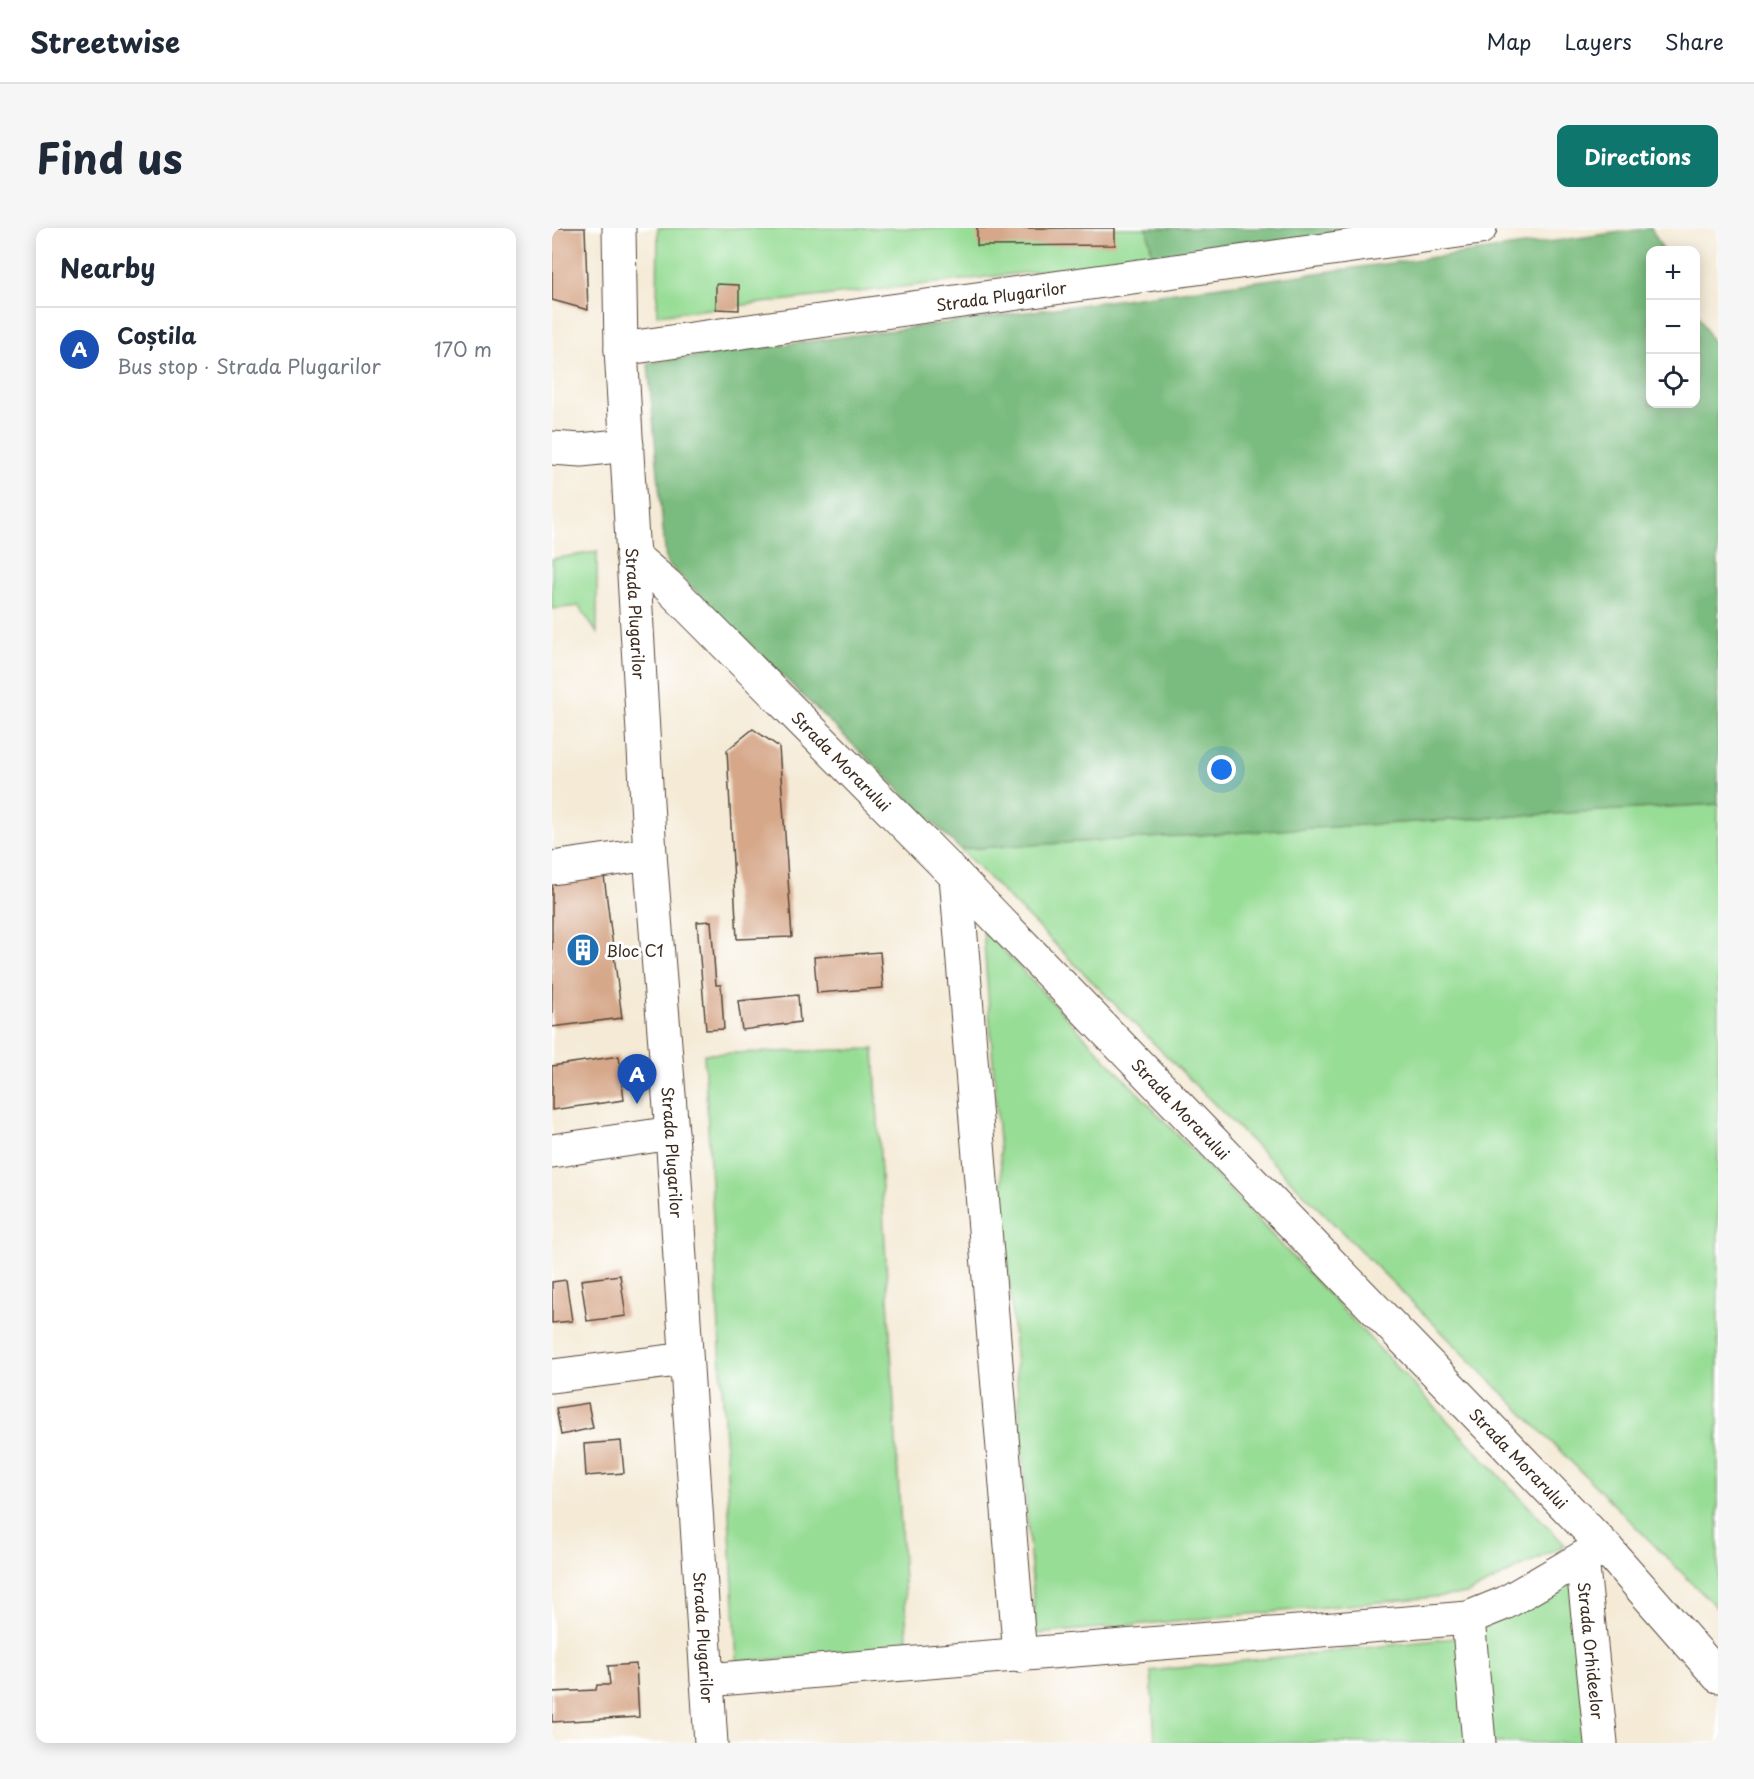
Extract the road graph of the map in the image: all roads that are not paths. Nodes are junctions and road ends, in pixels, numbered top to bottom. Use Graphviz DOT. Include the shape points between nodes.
graph roads {
  1 [pos="619,228"];
  2 [pos="1480,228"];
  3 [pos="621,349"];
  4 [pos="627,445"];
  5 [pos="552,448"];
  6 [pos="632,555"];
  7 [pos="650,854"];
  8 [pos="552,868"];
  9 [pos="956,876"];
  10 [pos="672,1132"];
  11 [pos="552,1150"];
  12 [pos="686,1359"];
  13 [pos="552,1376"];
  14 [pos="1595,1553"];
  15 [pos="1468,1618"];
  16 [pos="1020,1656"];
  17 [pos="1718,1676"];
  18 [pos="707,1680"];
  19 [pos="711,1743"];
  20 [pos="1479,1743"];
  21 [pos="1601,1743"];
  1 -- 3 [label="street"];
  2 -- 3 [label="street, Strada Plugarilor"];
  3 -- 4 [label="street, Strada Plugarilor"];
  4 -- 5 [label="street" via="581,450"];
  4 -- 6 [label="street, Strada Plugarilor"];
  6 -- 7 [label="street, Strada Plugarilor"];
  6 -- 9 [label="street, Strada Morarului" via="667,585"];
  7 -- 8 [label="street"];
  7 -- 10 [label="street, Strada Plugarilor"];
  9 -- 14 [label="street, Strada Morarului"];
  9 -- 16 [label="street"];
  10 -- 11 [label="street"];
  10 -- 12 [label="street, Strada Plugarilor"];
  12 -- 13 [label="street"];
  12 -- 18 [label="street, Strada Plugarilor"];
  14 -- 15 [label="street" via="1505,1603"];
  14 -- 17 [label="street, Strada Morarului"];
  14 -- 21 [label="street, Strada Orhideelor"];
  15 -- 16 [label="street"];
  15 -- 20 [label="street"];
  16 -- 18 [label="street"];
  18 -- 19 [label="street, Strada Plugarilor"];
}
